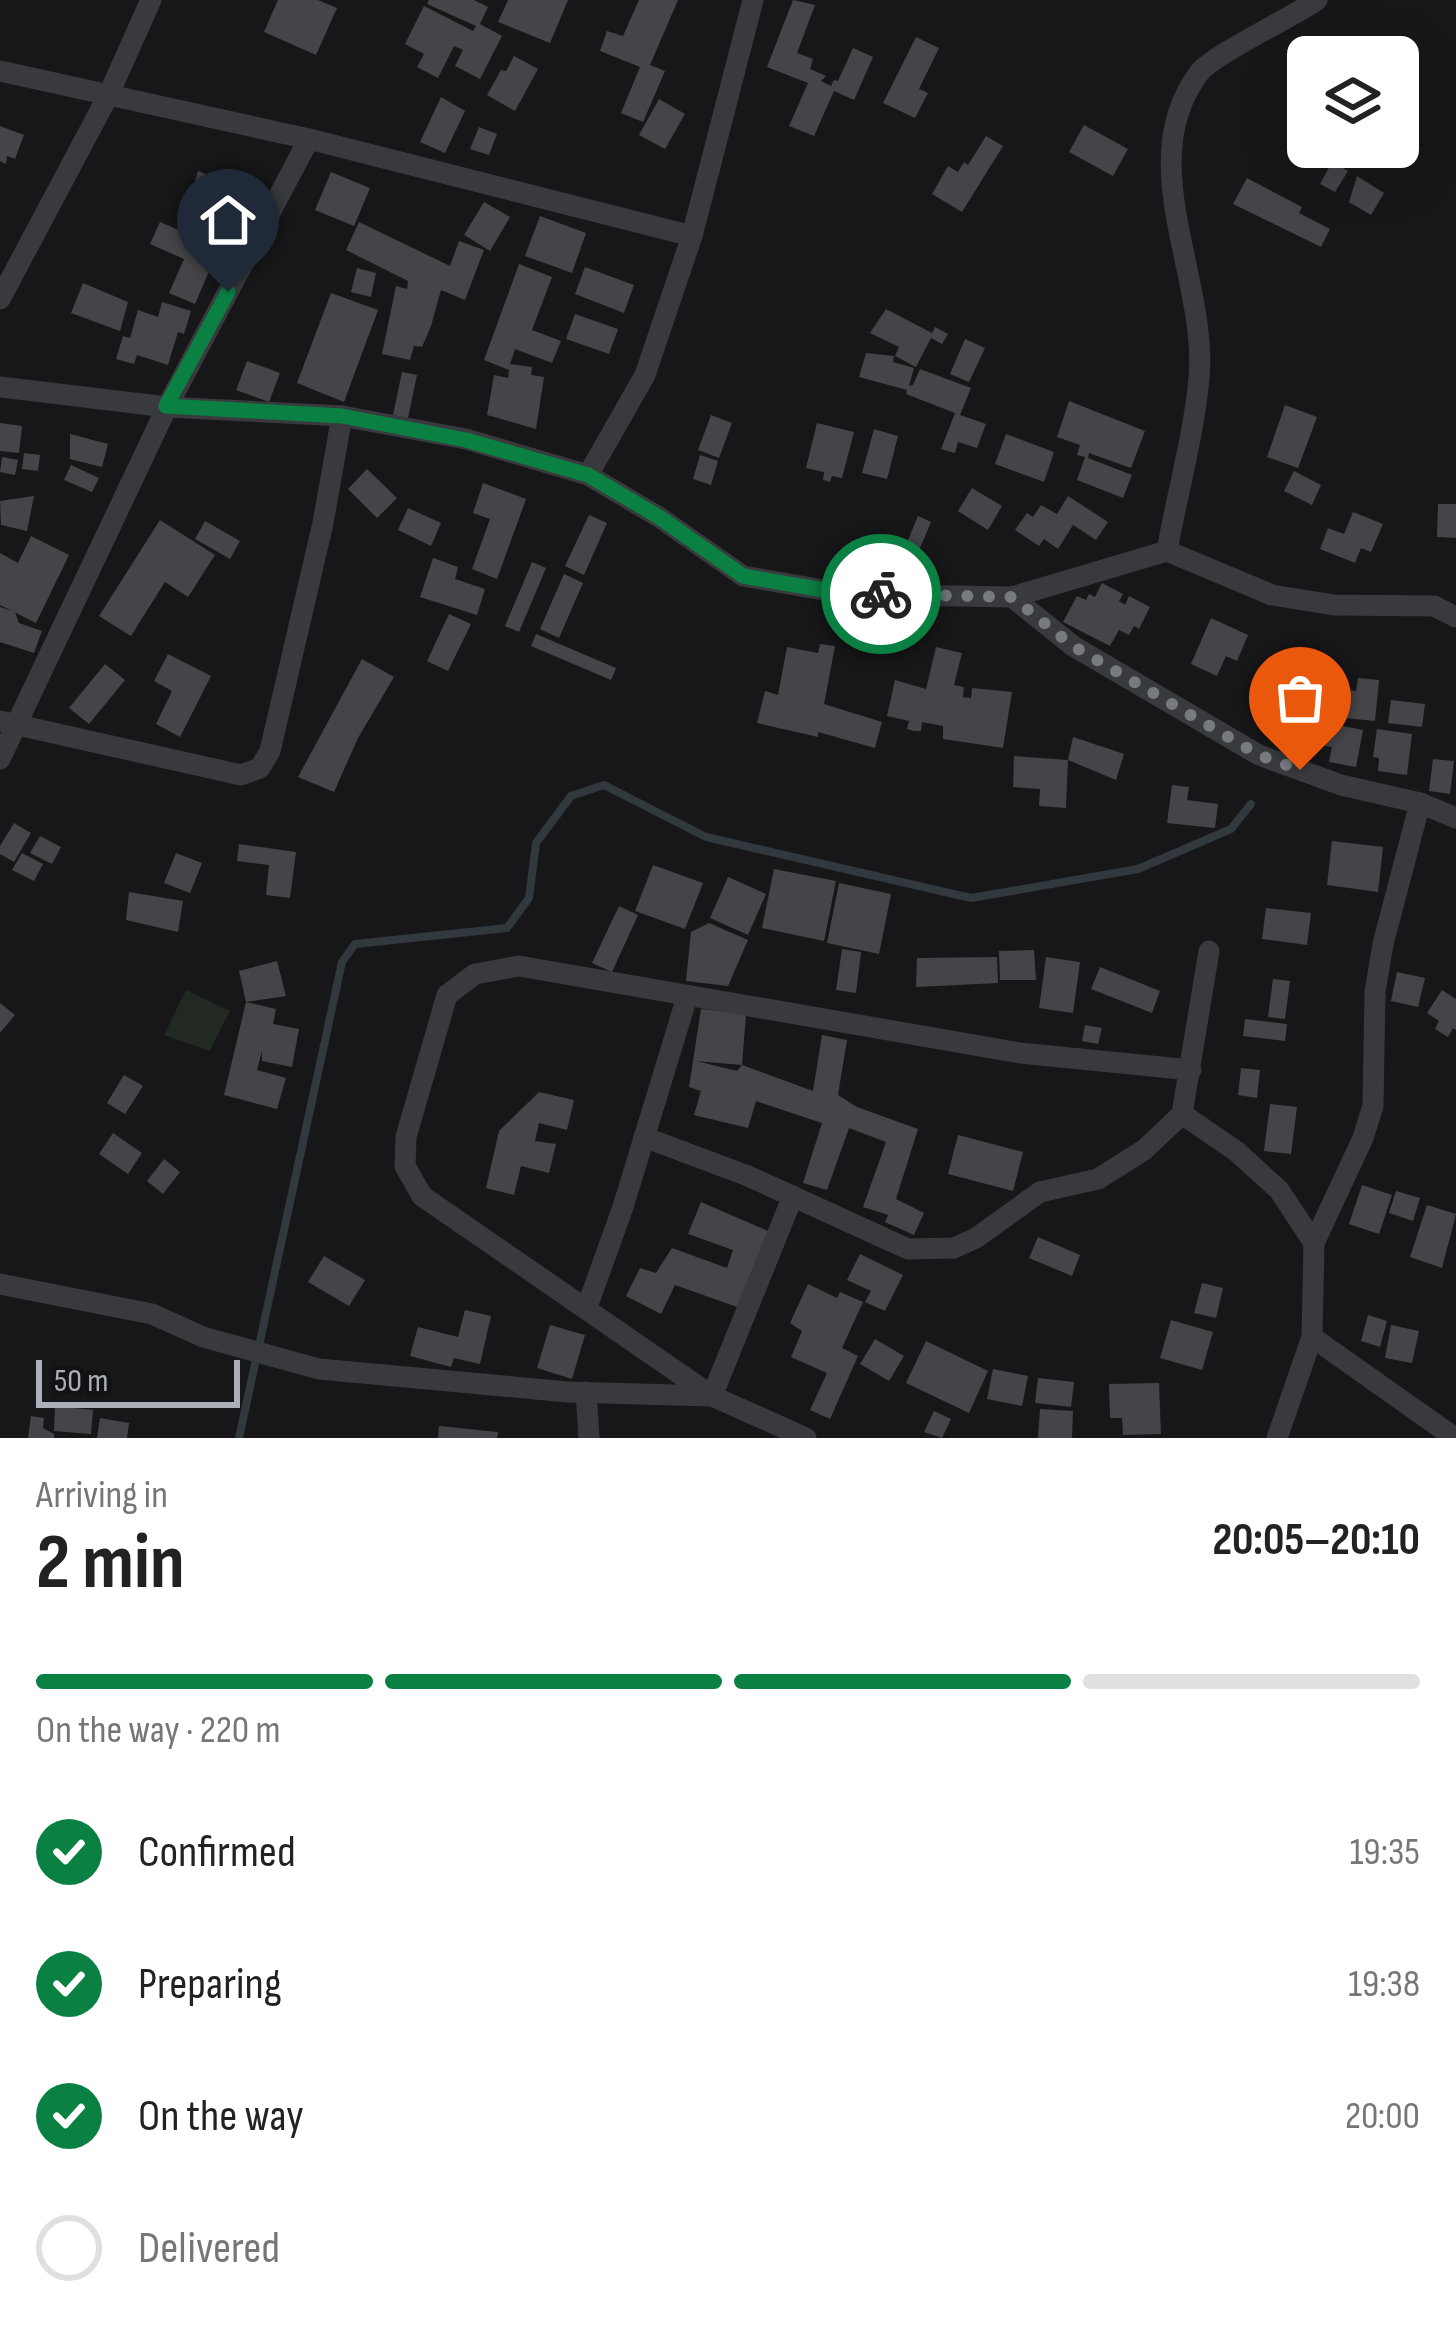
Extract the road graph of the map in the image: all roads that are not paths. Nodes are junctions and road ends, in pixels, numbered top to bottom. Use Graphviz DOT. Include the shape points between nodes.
graph roads {
  1 [pos="151,0"];
  2 [pos="753,0"];
  3 [pos="1317,0"];
  4 [pos="0,71"];
  5 [pos="108,96"];
  6 [pos="309,139"];
  7 [pos="692,236"];
  8 [pos="0,299"];
  9 [pos="0,387"];
  10 [pos="166,406"];
  11 [pos="342,416"];
  12 [pos="588,475"];
  13 [pos="1167,551"];
  14 [pos="1012,597"];
  15 [pos="1445,602"];
  16 [pos="1456,616"];
  17 [pos="9,723"];
  18 [pos="0,759"];
  19 [pos="1420,803"];
  20 [pos="1456,818"];
  21 [pos="1209,952"];
  22 [pos="687,997"];
  23 [pos="1191,1070"];
  24 [pos="1182,1114"];
  25 [pos="644,1137"];
  26 [pos="793,1196"];
  27 [pos="1314,1243"];
  28 [pos="0,1284"];
  29 [pos="587,1307"];
  30 [pos="1312,1337"];
  31 [pos="586,1392"];
  32 [pos="712,1396"];
  33 [pos="589,1438"];
  34 [pos="806,1438"];
  35 [pos="1277,1438"];
  36 [pos="1455,1438"];
  1 -- 5 [label="street"];
  2 -- 7 [label="street"];
  3 -- 13 [label="street" via="1203,67 1171,135 1199,376"];
  4 -- 5 [label="street"];
  5 -- 6 [label="street"];
  5 -- 8 [label="street"];
  6 -- 7 [label="street"];
  6 -- 10 [label="street"];
  7 -- 12 [label="street" via="645,375"];
  9 -- 10 [label="street"];
  10 -- 11 [label="street"];
  10 -- 17 [label="street"];
  11 -- 12 [label="street"];
  11 -- 17 [label="street" via="302,621 260,767 241,775"];
  12 -- 14 [label="street" via="743,576 847,594"];
  13 -- 14 [label="street"];
  13 -- 15 [label="street" via="1272,595 1334,605"];
  14 -- 19 [label="street" via="1073,646 1259,755"];
  15 -- 16 [label="street"];
  17 -- 18 [label="street"];
  19 -- 20 [label="street"];
  19 -- 27 [label="street" via="1378,976 1373,1106"];
  21 -- 23 [label="street"];
  22 -- 23 [label="street" via="1020,1053"];
  22 -- 25 [label="street"];
  22 -- 29 [label="street" via="519,966 475,974 447,994 405,1166 422,1196"];
  23 -- 24 [label="street"];
  24 -- 26 [label="street" via="1098,1179 1040,1192 954,1248 908,1249"];
  24 -- 27 [label="street" via="1279,1190"];
  25 -- 26 [label="street"];
  25 -- 29 [label="street"];
  26 -- 32 [label="street"];
  27 -- 30 [label="street"];
  28 -- 31 [label="street" via="152,1314 319,1370"];
  29 -- 32 [label="street"];
  30 -- 35 [label="street"];
  30 -- 36 [label="street"];
  31 -- 32 [label="street"];
  31 -- 33 [label="street"];
  32 -- 34 [label="street"];
}
